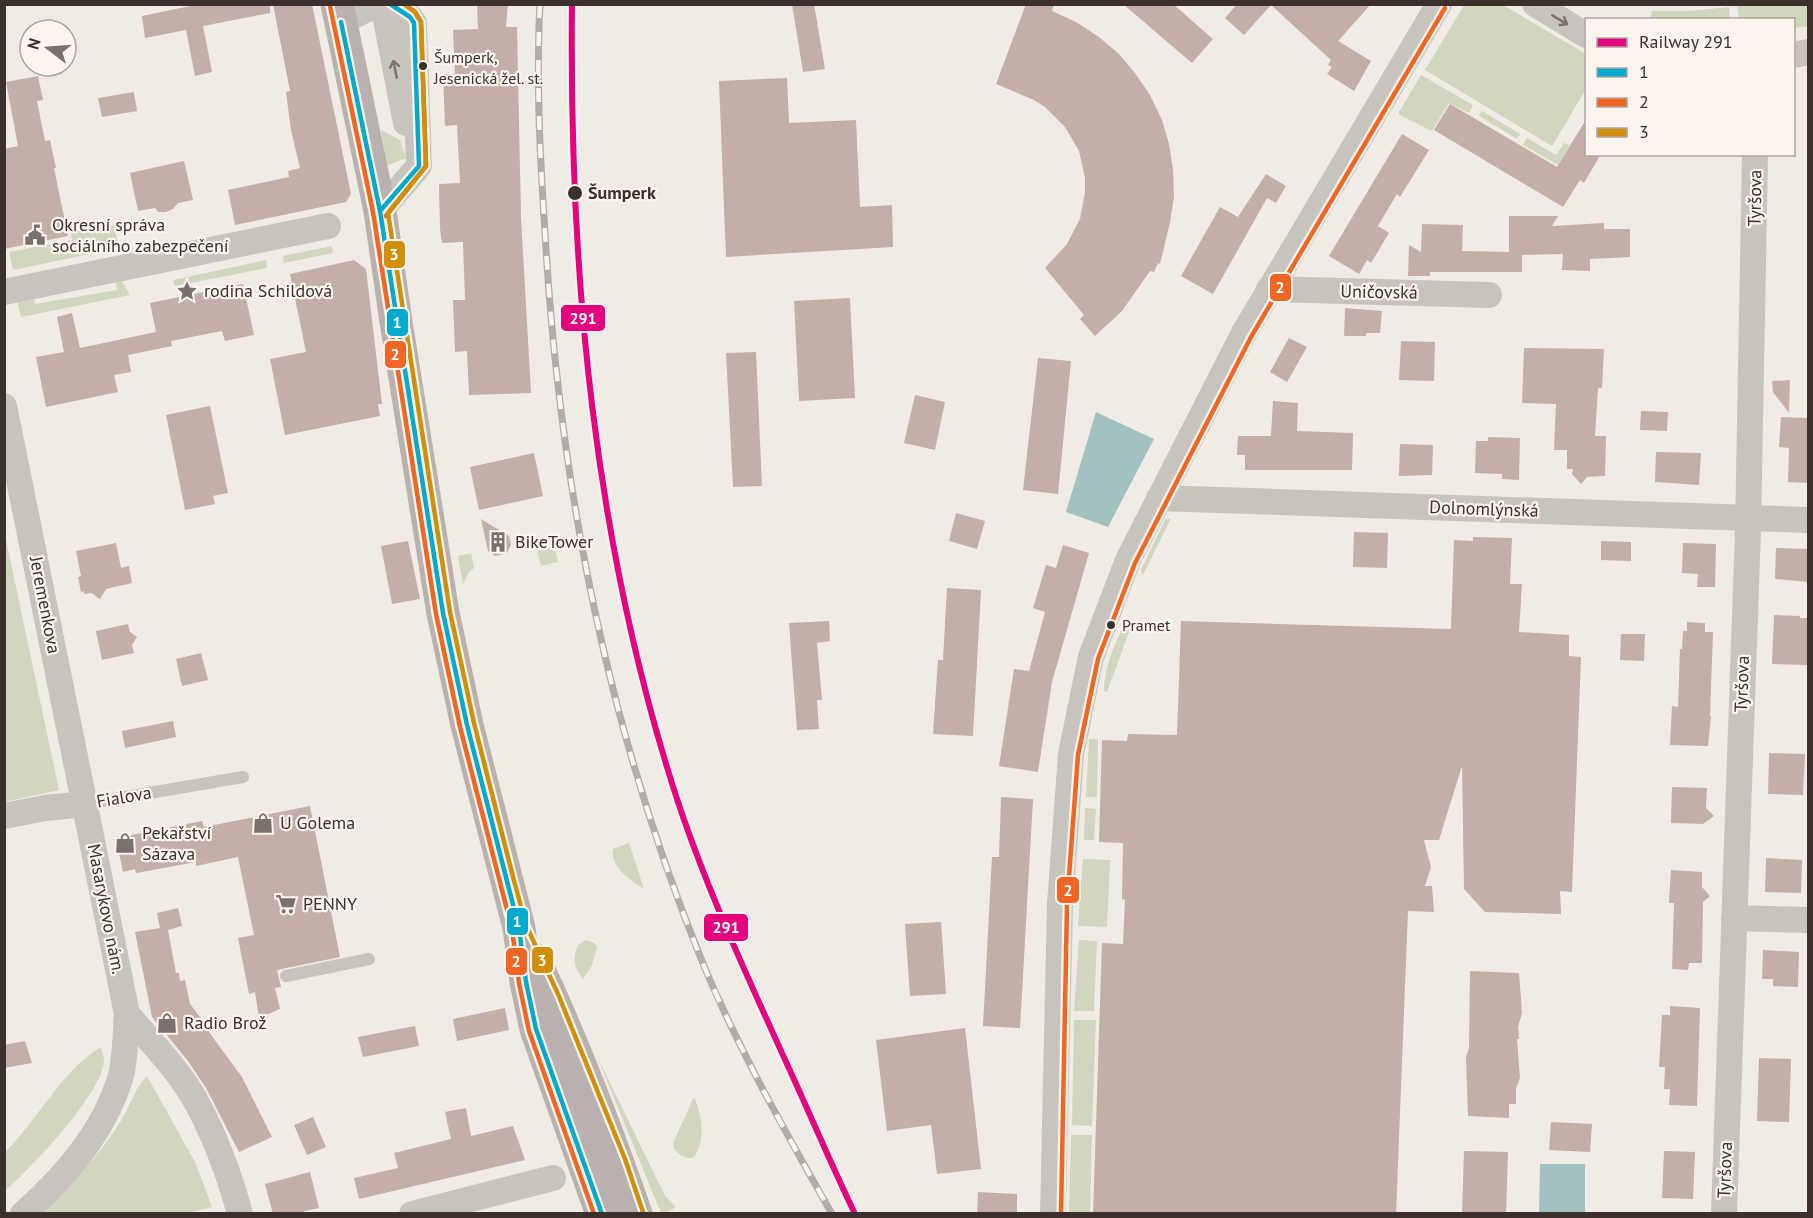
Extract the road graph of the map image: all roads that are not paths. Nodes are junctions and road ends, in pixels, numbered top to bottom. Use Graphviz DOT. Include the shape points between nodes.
graph roads {
  1 [pos="377,4"];
  2 [pos="383,4"];
  3 [pos="389,4"];
  4 [pos="1440,4"];
  5 [pos="1534,4"];
  6 [pos="339,13"];
  7 [pos="1585,34"];
  8 [pos="1755,156"];
  9 [pos="419,166"];
  10 [pos="380,211"];
  11 [pos="328,226"];
  12 [pos="1269,289"];
  13 [pos="4,292"];
  14 [pos="1489,295"];
  15 [pos="4,406"];
  16 [pos="1159,498"];
  17 [pos="1748,518"];
  18 [pos="1809,520"];
  19 [pos="243,777"];
  20 [pos="85,804"];
  21 [pos="4,816"];
  22 [pos="1734,918"];
  23 [pos="1809,921"];
  24 [pos="519,928"];
  25 [pos="369,959"];
  26 [pos="286,976"];
  27 [pos="128,1014"];
  28 [pos="553,1178"];
  29 [pos="23,1214"];
  30 [pos="240,1214"];
  31 [pos="412,1214"];
  32 [pos="602,1214"];
  33 [pos="636,1214"];
  34 [pos="1053,1214"];
  35 [pos="1724,1214"];
  1 -- 6 [label="street"];
  9 -- 2 [label="street, one-way" via="407,130"];
  3 -- 9 [label="street" via="414,23"];
  4 -- 12 [label="street"];
  5 -- 7 [label="street, one-way"];
  6 -- 10 [label="main road"];
  8 -- 17 [label="street, Tyršova"];
  9 -- 10 [label="street"];
  10 -- 24 [label="main road" via="443,613"];
  11 -- 13 [label="street"];
  12 -- 14 [label="street, Uničovská"];
  12 -- 16 [label="street"];
  15 -- 20 [label="street, Jeremenkova"];
  16 -- 17 [label="street, Dolnomlýnská"];
  16 -- 34 [label="street" via="1119,581 1091,657 1071,754 1060,904"];
  17 -- 18 [label="street, Dolnomlýnská"];
  17 -- 22 [label="street, Tyršova"];
  19 -- 20 [label="lane, Fialova"];
  20 -- 21 [label="street, Fialova"];
  20 -- 27 [label="street, Masarykovo nám."];
  22 -- 23 [label="street"];
  22 -- 35 [label="street, Tyršova"];
  24 -- 32 [label="main road" via="536,1029"];
  24 -- 33 [label="main road" via="551,997"];
  25 -- 26 [label="lane"];
  27 -- 29 [label="street, Masarykovo nám." via="121,1077 104,1118 70,1167"];
  27 -- 30 [label="street, Masarykovo nám." via="163,1054 198,1104"];
  28 -- 31 [label="street"];
}
